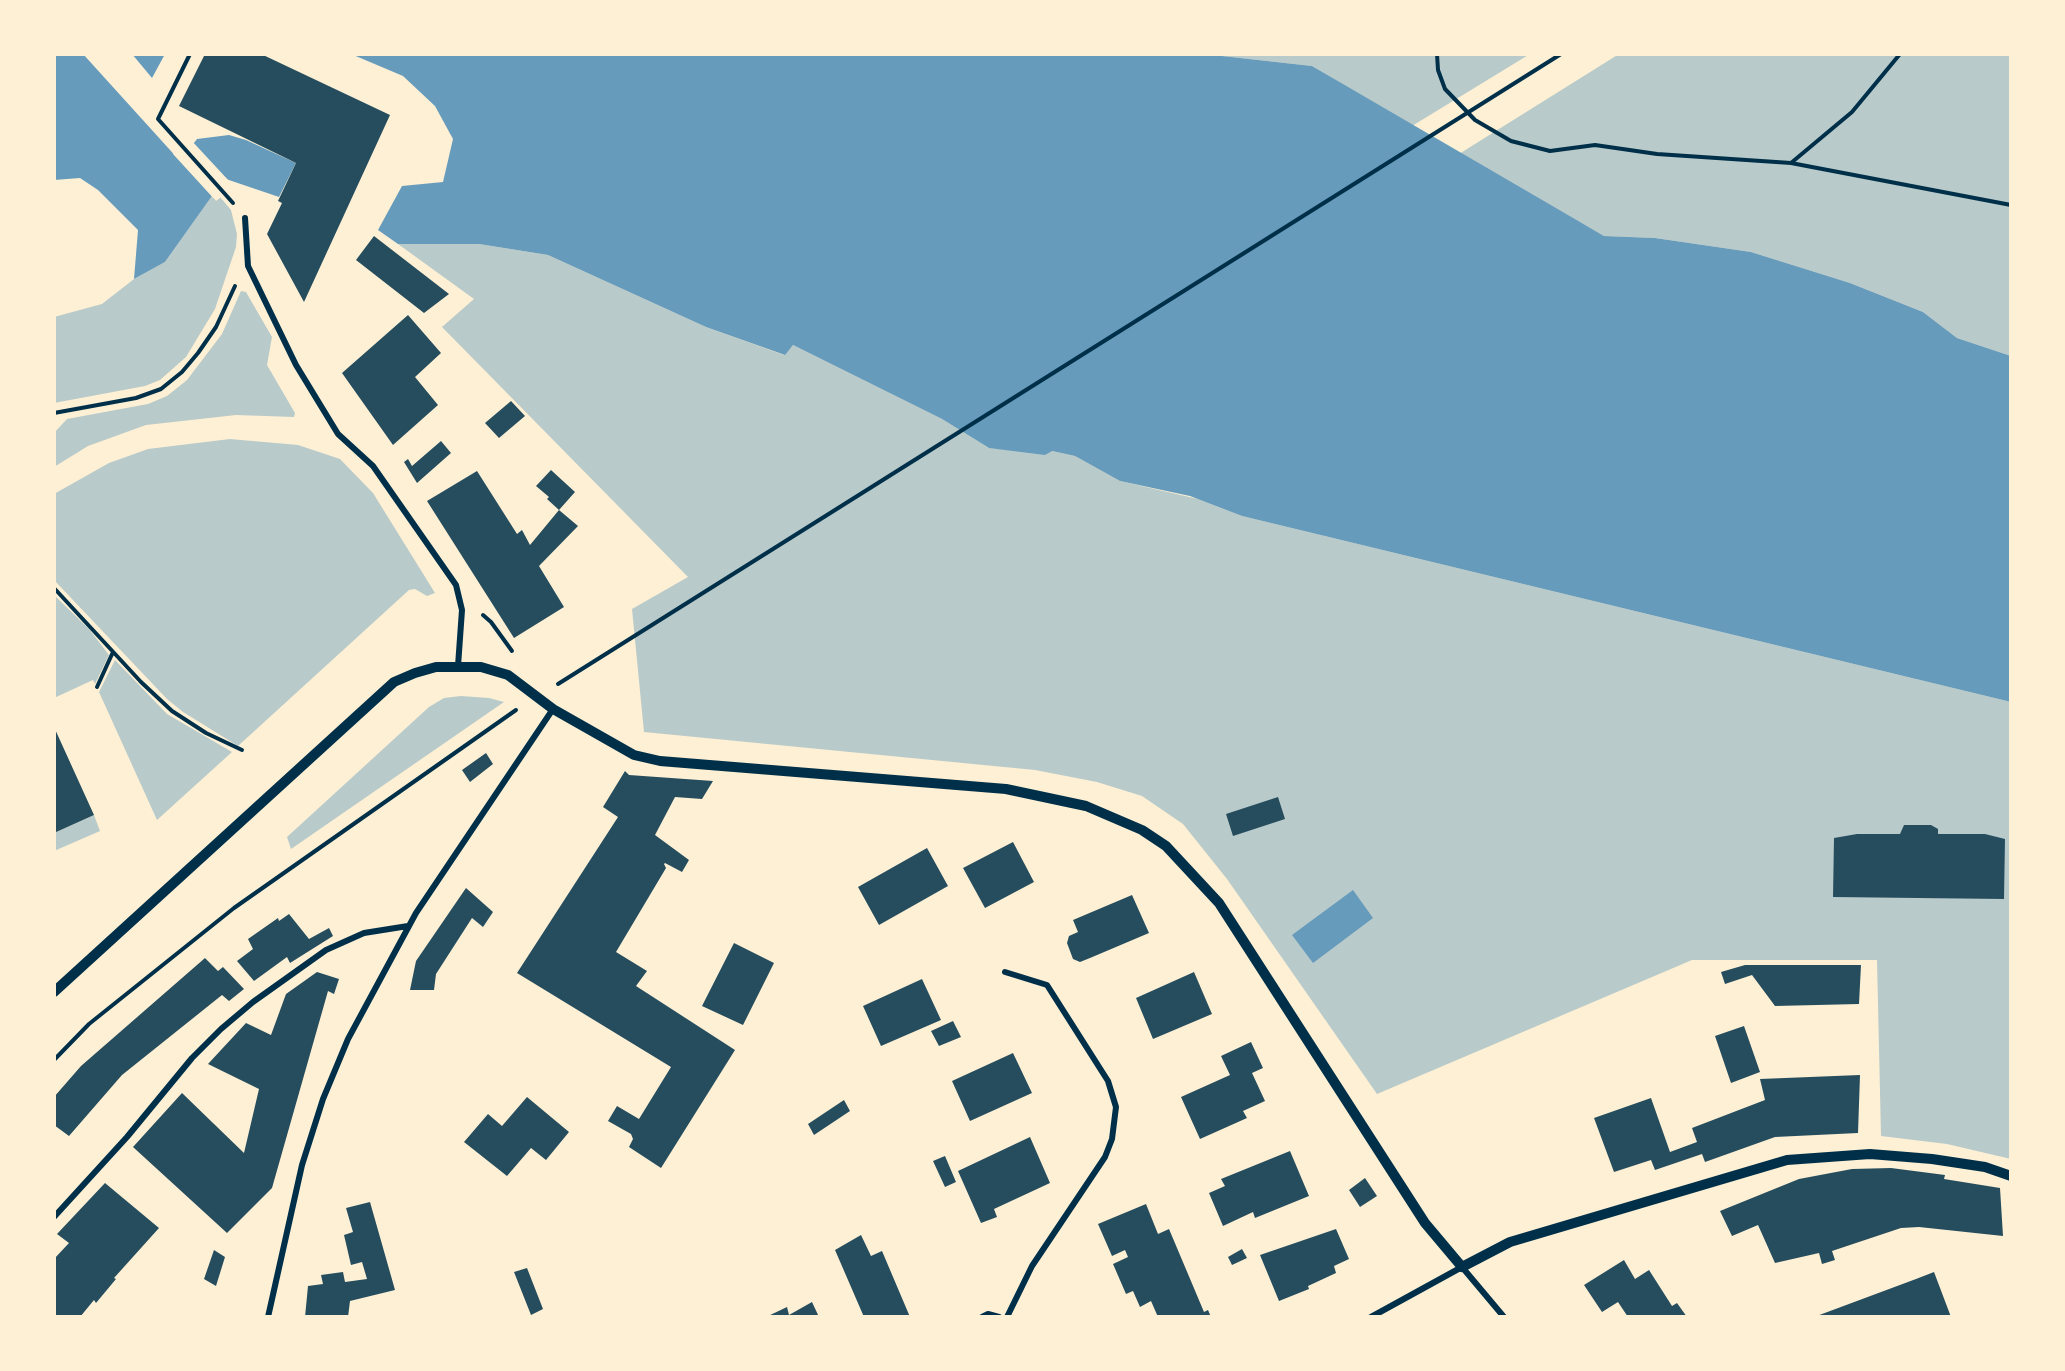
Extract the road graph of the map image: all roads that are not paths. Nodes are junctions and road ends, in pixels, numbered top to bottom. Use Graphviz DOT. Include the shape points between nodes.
graph roads {
  1 [pos="245,218"];
  2 [pos="458,666"];
  3 [pos="553,709"];
  4 [pos="408,926"];
  5 [pos="1005,972"];
  6 [pos="54,992"];
  7 [pos="2011,1176"];
  8 [pos="54,1217"];
  9 [pos="1462,1266"];
  10 [pos="268,1317"];
  11 [pos="982,1317"];
  12 [pos="999,1317"];
  13 [pos="1007,1317"];
  14 [pos="1371,1317"];
  15 [pos="1504,1317"];
  1 -- 2 [label="street" via="248,266 296,365 338,434 373,466 456,585 462,610"];
  2 -- 3 [label="street" via="495,670 521,683"];
  2 -- 6 [label="street" via="415,673 394,682"];
  3 -- 4 [label="street"];
  3 -- 9 [label="street" via="634,755 660,761 1006,789 1086,806 1142,830 1166,846 1219,903 1425,1223"];
  4 -- 8 [label="street" via="364,933 326,950 253,1002 192,1058"];
  4 -- 10 [label="street" via="348,1039 323,1099 302,1165"];
  5 -- 13 [label="street" via="1047,985 1108,1081 1116,1107 1105,1157 1032,1266"];
  7 -- 9 [label="street" via="1985,1167 1870,1154 1787,1160 1510,1242"];
  9 -- 14 [label="street"];
  9 -- 15 [label="street"];
  11 -- 12 [label="street"];
}
